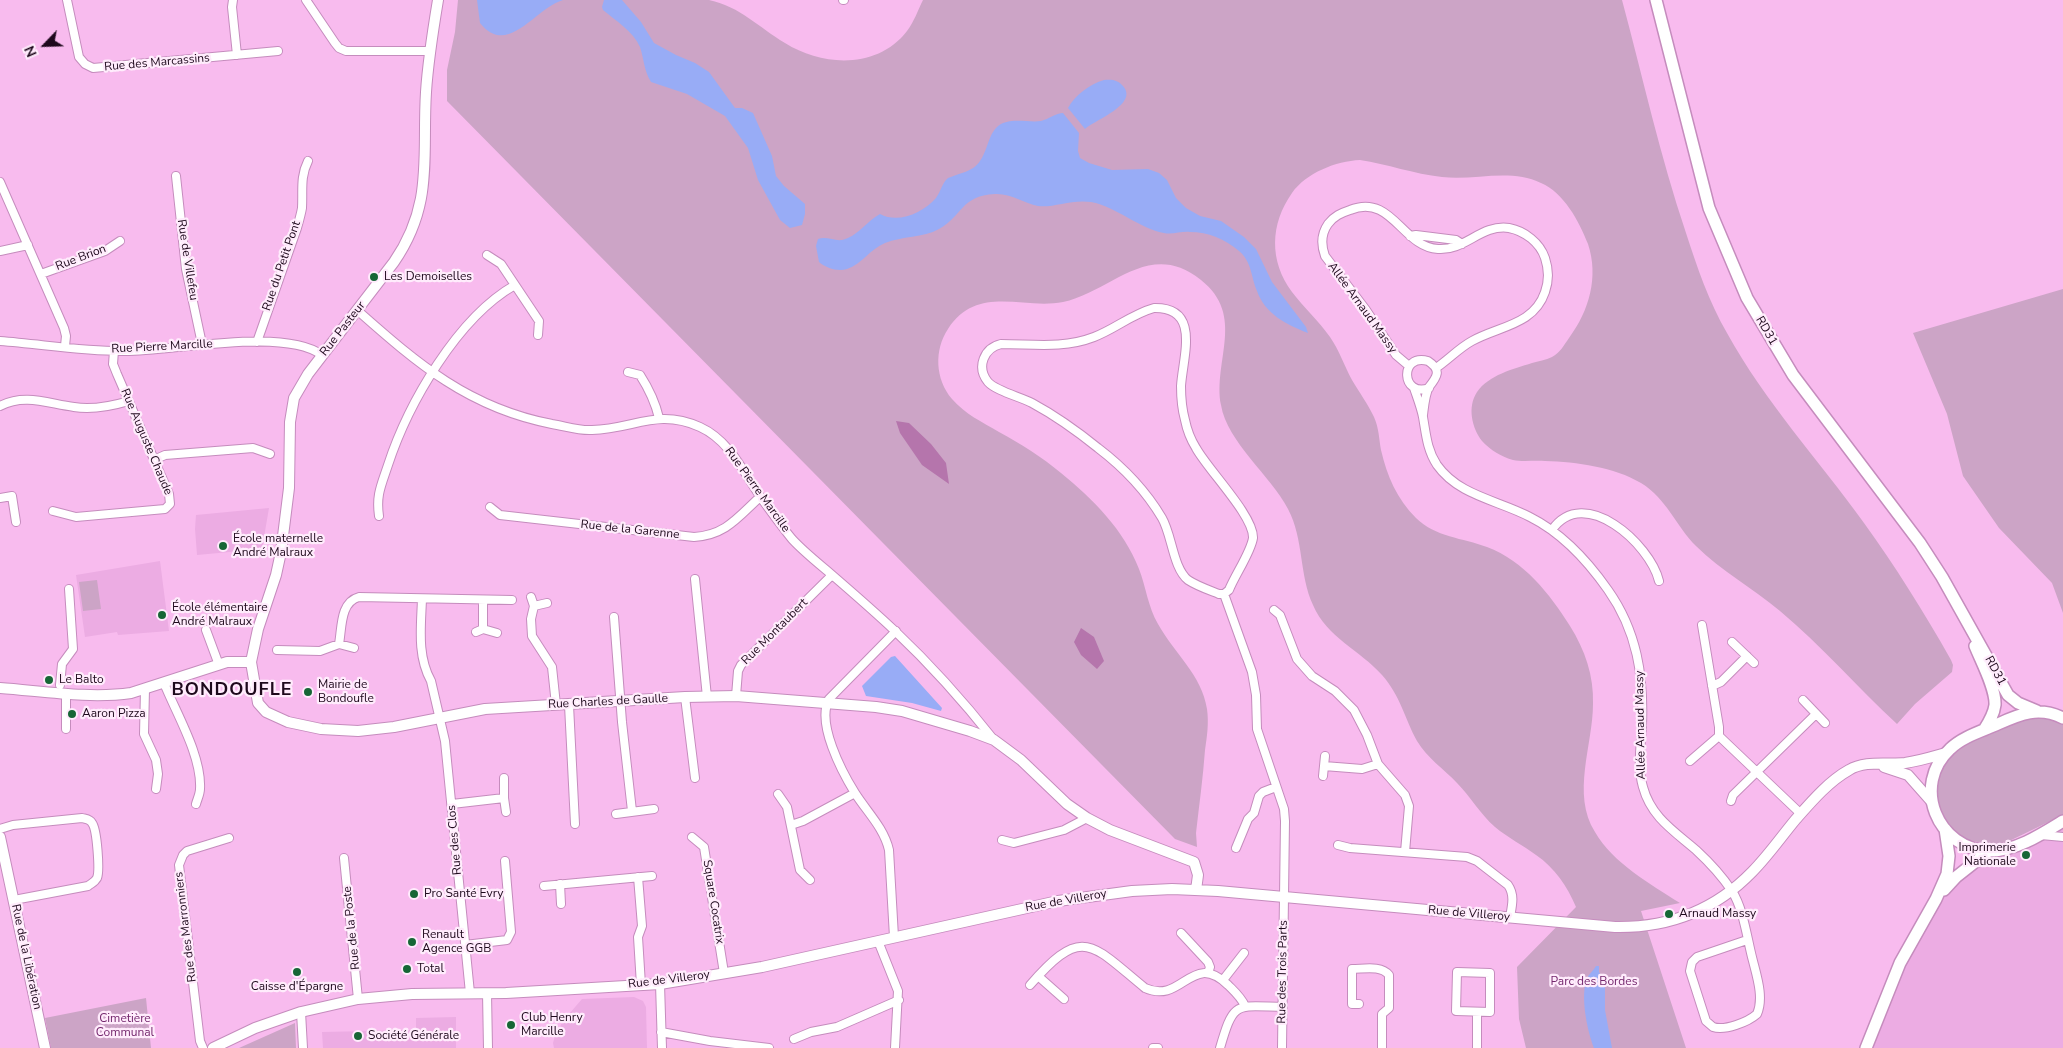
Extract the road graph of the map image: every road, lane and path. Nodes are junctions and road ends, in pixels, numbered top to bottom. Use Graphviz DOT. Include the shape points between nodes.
graph roads {
  1 [pos="67,0"];
  2 [pos="233,0"];
  3 [pos="306,0"];
  4 [pos="438,0"];
  5 [pos="1656,0"];
  6 [pos="278,51"];
  7 [pos="430,51"];
  8 [pos="237,55"];
  9 [pos="308,161"];
  10 [pos="176,176"];
  11 [pos="0,182"];
  12 [pos="1410,236"];
  13 [pos="120,241"];
  14 [pos="1462,244"];
  15 [pos="28,245"];
  16 [pos="0,251"];
  17 [pos="487,255"];
  18 [pos="41,274"];
  19 [pos="515,285"];
  20 [pos="357,310"];
  21 [pos="538,335"];
  22 [pos="0,341"];
  23 [pos="257,342"];
  24 [pos="202,344"];
  25 [pos="65,346"];
  26 [pos="114,351"];
  27 [pos="322,355"];
  28 [pos="1409,366"];
  29 [pos="1436,368"];
  30 [pos="628,372"];
  31 [pos="433,374"];
  32 [pos="1414,388"];
  33 [pos="1429,388"];
  34 [pos="129,401"];
  35 [pos="0,406"];
  36 [pos="1422,417"];
  37 [pos="659,418"];
  38 [pos="270,454"];
  39 [pos="154,460"];
  40 [pos="760,496"];
  41 [pos="0,498"];
  42 [pos="490,507"];
  43 [pos="53,511"];
  44 [pos="379,516"];
  45 [pos="16,522"];
  46 [pos="1552,530"];
  47 [pos="832,575"];
  48 [pos="695,579"];
  49 [pos="1659,581"];
  50 [pos="69,589"];
  51 [pos="1224,594"];
  52 [pos="531,597"];
  53 [pos="422,599"];
  54 [pos="483,600"];
  55 [pos="512,600"];
  56 [pos="547,603"];
  57 [pos="534,606"];
  58 [pos="1274,610"];
  59 [pos="614,617"];
  60 [pos="1965,618"];
  61 [pos="1702,625"];
  62 [pos="206,630"];
  63 [pos="896,632"];
  64 [pos="497,633"];
  65 [pos="1732,642"];
  66 [pos="339,644"];
  67 [pos="354,648"];
  68 [pos="277,650"];
  69 [pos="1747,656"];
  70 [pos="251,662"];
  71 [pos="1754,663"];
  72 [pos="219,665"];
  73 [pos="164,683"];
  74 [pos="1712,686"];
  75 [pos="0,688"];
  76 [pos="63,689"];
  77 [pos="145,689"];
  78 [pos="736,696"];
  79 [pos="685,697"];
  80 [pos="706,697"];
  81 [pos="1803,700"];
  82 [pos="622,701"];
  83 [pos="826,703"];
  84 [pos="556,705"];
  85 [pos="569,705"];
  86 [pos="2037,711"];
  87 [pos="1816,714"];
  88 [pos="441,718"];
  89 [pos="2063,718"];
  90 [pos="1825,723"];
  91 [pos="66,729"];
  92 [pos="1984,730"];
  93 [pos="1719,736"];
  94 [pos="994,740"];
  95 [pos="1946,753"];
  96 [pos="1324,756"];
  97 [pos="1690,761"];
  98 [pos="1378,764"];
  99 [pos="1873,764"];
  100 [pos="1324,766"];
  101 [pos="1757,771"];
  102 [pos="1323,776"];
  103 [pos="504,778"];
  104 [pos="695,778"];
  105 [pos="1276,787"];
  106 [pos="156,789"];
  107 [pos="855,793"];
  108 [pos="778,794"];
  109 [pos="504,798"];
  110 [pos="1730,801"];
  111 [pos="1931,802"];
  112 [pos="196,804"];
  113 [pos="452,804"];
  114 [pos="654,809"];
  115 [pos="632,811"];
  116 [pos="506,812"];
  117 [pos="616,814"];
  118 [pos="1801,814"];
  119 [pos="1087,818"];
  120 [pos="2063,821"];
  121 [pos="575,824"];
  122 [pos="791,825"];
  123 [pos="0,829"];
  124 [pos="1945,829"];
  125 [pos="2039,834"];
  126 [pos="0,837"];
  127 [pos="229,838"];
  128 [pos="692,838"];
  129 [pos="2063,838"];
  130 [pos="1002,840"];
  131 [pos="1338,845"];
  132 [pos="1236,848"];
  133 [pos="1989,851"];
  134 [pos="1405,852"];
  135 [pos="344,858"];
  136 [pos="505,860"];
  137 [pos="652,876"];
  138 [pos="638,877"];
  139 [pos="810,880"];
  140 [pos="560,884"];
  141 [pos="544,886"];
  142 [pos="1196,890"];
  143 [pos="1731,890"];
  144 [pos="1285,897"];
  145 [pos="1936,899"];
  146 [pos="14,900"];
  147 [pos="561,904"];
  148 [pos="1510,917"];
  149 [pos="1181,933"];
  150 [pos="894,937"];
  151 [pos="1747,940"];
  152 [pos="878,941"];
  153 [pos="465,945"];
  154 [pos="1244,953"];
  155 [pos="724,973"];
  156 [pos="1208,973"];
  157 [pos="1038,976"];
  158 [pos="1223,980"];
  159 [pos="660,984"];
  160 [pos="642,985"];
  161 [pos="1030,985"];
  162 [pos="470,993"];
  163 [pos="487,993"];
  164 [pos="358,999"];
  165 [pos="1064,999"];
  166 [pos="899,1000"];
  167 [pos="1359,1004"];
  168 [pos="1245,1006"];
  169 [pos="1282,1007"];
  170 [pos="301,1012"];
  171 [pos="1477,1012"];
  172 [pos="661,1032"];
  173 [pos="794,1039"];
  174 [pos="45,1048"];
  175 [pos="203,1048"];
  176 [pos="213,1048"];
  177 [pos="303,1048"];
  178 [pos="488,1048"];
  179 [pos="662,1048"];
  180 [pos="769,1048"];
  181 [pos="895,1048"];
  182 [pos="1153,1048"];
  183 [pos="1158,1048"];
  184 [pos="1220,1048"];
  185 [pos="1282,1048"];
  186 [pos="1382,1048"];
  187 [pos="1477,1048"];
  188 [pos="1866,1048"];
  1 -- 8 [label="street, Rue des Marcassins" via="77,52 89,67"];
  2 -- 8 [label="street"];
  3 -- 7 [label="street" via="334,43 346,51"];
  4 -- 7 [label="street, Rue Pasteur"];
  5 -- 60 [label="main road, RD31 / RD31" via="1709,208 1746,298 1792,375 1920,543"];
  6 -- 8 [label="street, Rue des Marcassins"];
  7 -- 20 [label="street, Rue Pasteur" via="425,178 415,224 402,251"];
  9 -- 23 [label="street, Rue du Petit Pont" via="301,181 302,208 297,228"];
  10 -- 24 [label="street, Rue de Villefeu" via="186,269"];
  11 -- 15 [label="street"];
  12 -- 14 [label="street" via="1456,240"];
  12 -- 14 [label="street, Allée Arnaud Massy" via="1430,248 1445,249"];
  12 -- 28 [label="street, Allée Arnaud Massy" via="1387,214 1363,207 1330,221 1325,228 1322,247 1324,256 1396,355"];
  13 -- 18 [label="street, Rue Brion" via="105,251"];
  14 -- 29 [label="street, Allée Arnaud Massy" via="1492,228 1509,228 1525,234 1544,255 1548,272 1546,291 1530,315 1473,340"];
  15 -- 16 [label="street"];
  15 -- 18 [label="street"];
  17 -- 19 [label="street" via="501,264"];
  18 -- 25 [label="street" via="64,328"];
  19 -- 21 [label="street" via="539,321"];
  19 -- 31 [label="street" via="464,330"];
  20 -- 27 [label="street, Rue Pasteur"];
  20 -- 31 [label="street, Rue Pierre Marcille"];
  22 -- 25 [label="street, Rue Pierre Marcille"];
  23 -- 24 [label="street, Rue Pierre Marcille"];
  23 -- 27 [label="street, Rue Pierre Marcille" via="307,347"];
  24 -- 26 [label="street, Rue Pierre Marcille"];
  25 -- 26 [label="street, Rue Pierre Marcille"];
  26 -- 34 [label="street, Rue Auguste Chaude" via="113,364"];
  27 -- 70 [label="street, Rue Pasteur" via="294,398 290,486 281,552"];
  28 -- 29 [label="street" via="1423,359"];
  28 -- 32 [label="street" via="1407,376"];
  29 -- 33 [label="street" via="1436,379"];
  30 -- 37 [label="street" via="640,375 656,402"];
  31 -- 37 [label="street, Rue Pierre Marcille" via="477,400 532,420 588,430"];
  31 -- 44 [label="street" via="394,446 377,500"];
  32 -- 33 [label="street"];
  32 -- 36 [label="street, Allée Arnaud Massy"];
  33 -- 36 [label="street, Allée Arnaud Massy"];
  34 -- 35 [label="street" via="84,408 27,400"];
  34 -- 39 [label="street, Rue Auguste Chaude"];
  36 -- 46 [label="street, Allée Arnaud Massy" via="1431,454 1441,470 1456,484 1486,500 1515,509"];
  37 -- 40 [label="street, Rue Pierre Marcille" via="683,420 715,436 737,459"];
  38 -- 39 [label="street" via="253,448 165,456"];
  39 -- 43 [label="street, Rue Auguste Chaude" via="169,494 168,507 76,517"];
  40 -- 42 [label="street, Rue de la Garenne" via="723,530 694,537 500,515"];
  40 -- 47 [label="street, Rue Pierre Marcille" via="793,539"];
  41 -- 45 [label="street" via="12,496"];
  46 -- 49 [label="street" via="1558,520 1572,514 1602,517 1622,530 1645,553 1656,569"];
  46 -- 143 [label="street, Allée Arnaud Massy" via="1586,562 1608,590 1625,618 1636,648 1642,684 1640,768 1642,786 1650,805 1660,820 1697,851"];
  47 -- 63 [label="street, Rue Pierre Marcille"];
  47 -- 78 [label="street, Rue Montaubert" via="741,665"];
  48 -- 80 [label="street"];
  50 -- 76 [label="street" via="73,649 62,664"];
  51 -- 51 [label="street" via="1251,546 1252,531 1247,518 1207,465 1189,434 1181,388 1186,330 1177,314 1154,308 1078,342 1043,346 1001,344 989,350 982,362 988,381 1055,416 1101,450 1154,505 1163,520 1180,568 1188,579"];
  51 -- 105 [label="street, Rue des Trois Parts" via="1252,672 1257,729"];
  52 -- 57 [label="street"];
  53 -- 54 [label="street"];
  53 -- 66 [label="street" via="353,599 345,606"];
  53 -- 88 [label="street, Rue des Clos" via="421,655"];
  54 -- 55 [label="street"];
  54 -- 64 [label="street" via="480,631"];
  56 -- 57 [label="street"];
  57 -- 84 [label="street" via="532,636 552,667"];
  58 -- 98 [label="street" via="1280,615 1292,649 1304,668 1340,694 1354,710 1368,735"];
  59 -- 82 [label="street"];
  60 -- 86 [label="main road, RD31 / RD31" via="2008,695 2018,704"];
  60 -- 92 [label="main road, RD31 / RD31" via="1995,704"];
  61 -- 74 [label="street"];
  62 -- 72 [label="street"];
  63 -- 83 [label="street"];
  63 -- 94 [label="street, Rue Pierre Marcille"];
  65 -- 69 [label="street"];
  66 -- 67 [label="street"];
  66 -- 68 [label="street" via="320,651"];
  69 -- 71 [label="street"];
  69 -- 74 [label="street" via="1721,682"];
  70 -- 72 [label="street"];
  70 -- 88 [label="street, Rue Charles de Gaulle" via="261,707 288,722 358,731"];
  72 -- 73 [label="street"];
  73 -- 77 [label="street"];
  73 -- 112 [label="street" via="185,728 195,760 200,789"];
  74 -- 93 [label="street"];
  75 -- 76 [label="street"];
  76 -- 77 [label="street" via="118,695"];
  76 -- 91 [label="street"];
  77 -- 106 [label="street" via="144,734 156,760"];
  78 -- 80 [label="street, Rue Charles de Gaulle"];
  78 -- 83 [label="street, Rue Charles de Gaulle"];
  79 -- 80 [label="street, Rue Charles de Gaulle"];
  79 -- 82 [label="street, Rue Charles de Gaulle"];
  79 -- 104 [label="street" via="697,769"];
  81 -- 87 [label="street"];
  82 -- 85 [label="street, Rue Charles de Gaulle"];
  82 -- 115 [label="street"];
  83 -- 94 [label="street, Rue Charles de Gaulle" via="902,711"];
  83 -- 107 [label="street" via="825,723 831,742"];
  84 -- 85 [label="street, Rue Charles de Gaulle"];
  84 -- 88 [label="street, Rue Charles de Gaulle" via="485,708"];
  85 -- 121 [label="street"];
  86 -- 89 [label="main road, RD31"];
  86 -- 92 [label="main road" via="2018,715"];
  87 -- 90 [label="street"];
  87 -- 101 [label="street"];
  88 -- 113 [label="street, Rue des Clos"];
  92 -- 95 [label="main road"];
  93 -- 97 [label="street"];
  93 -- 101 [label="street"];
  94 -- 119 [label="street, Rue Charles de Gaulle"];
  95 -- 99 [label="street, Rue de Villeroy" via="1904,763"];
  95 -- 111 [label="main road" via="1938,762 1933,776"];
  96 -- 100 [label="street"];
  98 -- 100 [label="street" via="1362,769"];
  98 -- 134 [label="street" via="1408,800"];
  99 -- 111 [label="street" via="1908,775"];
  99 -- 118 [label="street, Rue de Villeroy" via="1848,770"];
  100 -- 102 [label="street"];
  101 -- 110 [label="street"];
  101 -- 118 [label="street"];
  103 -- 109 [label="street"];
  105 -- 132 [label="street" via="1259,796"];
  105 -- 144 [label="street, Rue des Trois Parts" via="1286,821"];
  107 -- 122 [label="street"];
  107 -- 150 [label="street" via="887,839"];
  108 -- 122 [label="street" via="787,807"];
  109 -- 113 [label="street"];
  109 -- 116 [label="street"];
  111 -- 124 [label="main road"];
  113 -- 153 [label="street, Rue des Clos"];
  114 -- 115 [label="street"];
  115 -- 117 [label="street"];
  118 -- 143 [label="street, Rue de Villeroy" via="1754,870"];
  119 -- 130 [label="street" via="1064,830 1014,843"];
  119 -- 142 [label="street, Rue Charles de Gaulle" via="1194,862 1198,875"];
  120 -- 125 [label="main road"];
  122 -- 139 [label="street" via="800,870"];
  123 -- 146 [label="street" via="82,818 89,820 95,830 98,876 95,882"];
  124 -- 133 [label="main road" via="1964,845"];
  124 -- 145 [label="main road" via="1949,856 1947,874"];
  125 -- 129 [label="street"];
  125 -- 133 [label="main road" via="2015,847"];
  126 -- 146 [label="street, Rue de la Libération"];
  127 -- 175 [label="street, Rue des Marronniers" via="187,851 179,865"];
  128 -- 155 [label="street, Square Cocatrix" via="704,847"];
  131 -- 134 [label="street"];
  133 -- 145 [label="main road" via="1956,876"];
  134 -- 148 [label="street" via="1466,857 1477,861 1512,890"];
  135 -- 164 [label="street, Rue de la Poste"];
  136 -- 153 [label="street" via="511,932 507,940"];
  137 -- 138 [label="street"];
  138 -- 140 [label="street"];
  138 -- 160 [label="street"];
  140 -- 141 [label="street"];
  140 -- 147 [label="street"];
  142 -- 144 [label="street, Rue de Villeroy"];
  142 -- 150 [label="street, Rue de Villeroy" via="1132,891 1082,897"];
  143 -- 148 [label="street, Rue de Villeroy" via="1701,911 1648,926 1615,927"];
  143 -- 151 [label="street, Allée Arnaud Massy"];
  144 -- 148 [label="street, Rue de Villeroy"];
  144 -- 169 [label="street, Rue des Trois Parts"];
  145 -- 188 [label="main road" via="1900,963"];
  146 -- 174 [label="street, Rue de la Libération"];
  149 -- 156 [label="street" via="1208,962"];
  150 -- 152 [label="street, Rue de Villeroy"];
  151 -- 151 [label="street" via="1758,987 1759,1009 1748,1020 1724,1028 1713,1027 1706,1020 1690,971 1692,962 1697,957"];
  152 -- 155 [label="street, Rue de Villeroy"];
  152 -- 166 [label="street"];
  153 -- 162 [label="street, Rue des Clos"];
  154 -- 158 [label="street"];
  155 -- 159 [label="street, Rue de Villeroy"];
  156 -- 157 [label="street" via="1192,976 1169,991 1152,992 1099,951 1079,946 1059,955"];
  156 -- 158 [label="street"];
  157 -- 161 [label="street"];
  157 -- 165 [label="street"];
  158 -- 168 [label="street" via="1241,997"];
  159 -- 160 [label="street, Rue de Villeroy"];
  159 -- 172 [label="street"];
  160 -- 163 [label="street, Rue de Villeroy"];
  162 -- 163 [label="street, Rue de Villeroy"];
  162 -- 164 [label="street, Rue de Villeroy"];
  163 -- 178 [label="street"];
  164 -- 170 [label="street, Rue de Villeroy"];
  166 -- 173 [label="street" via="837,1027"];
  166 -- 181 [label="street"];
  167 -- 186 [label="street" via="1352,1004 1352,969 1386,971 1389,975 1389,1008 1382,1014"];
  168 -- 169 [label="street"];
  168 -- 184 [label="street" via="1231,1016"];
  169 -- 185 [label="street, Rue des Trois Parts"];
  170 -- 176 [label="street, Rue de Villeroy" via="255,1028"];
  170 -- 177 [label="street"];
  171 -- 171 [label="street" via="1490,1012 1490,973 1457,972 1456,1011"];
  171 -- 187 [label="street"];
  172 -- 179 [label="street"];
  172 -- 180 [label="street"];
  182 -- 183 [label="street"];
}
